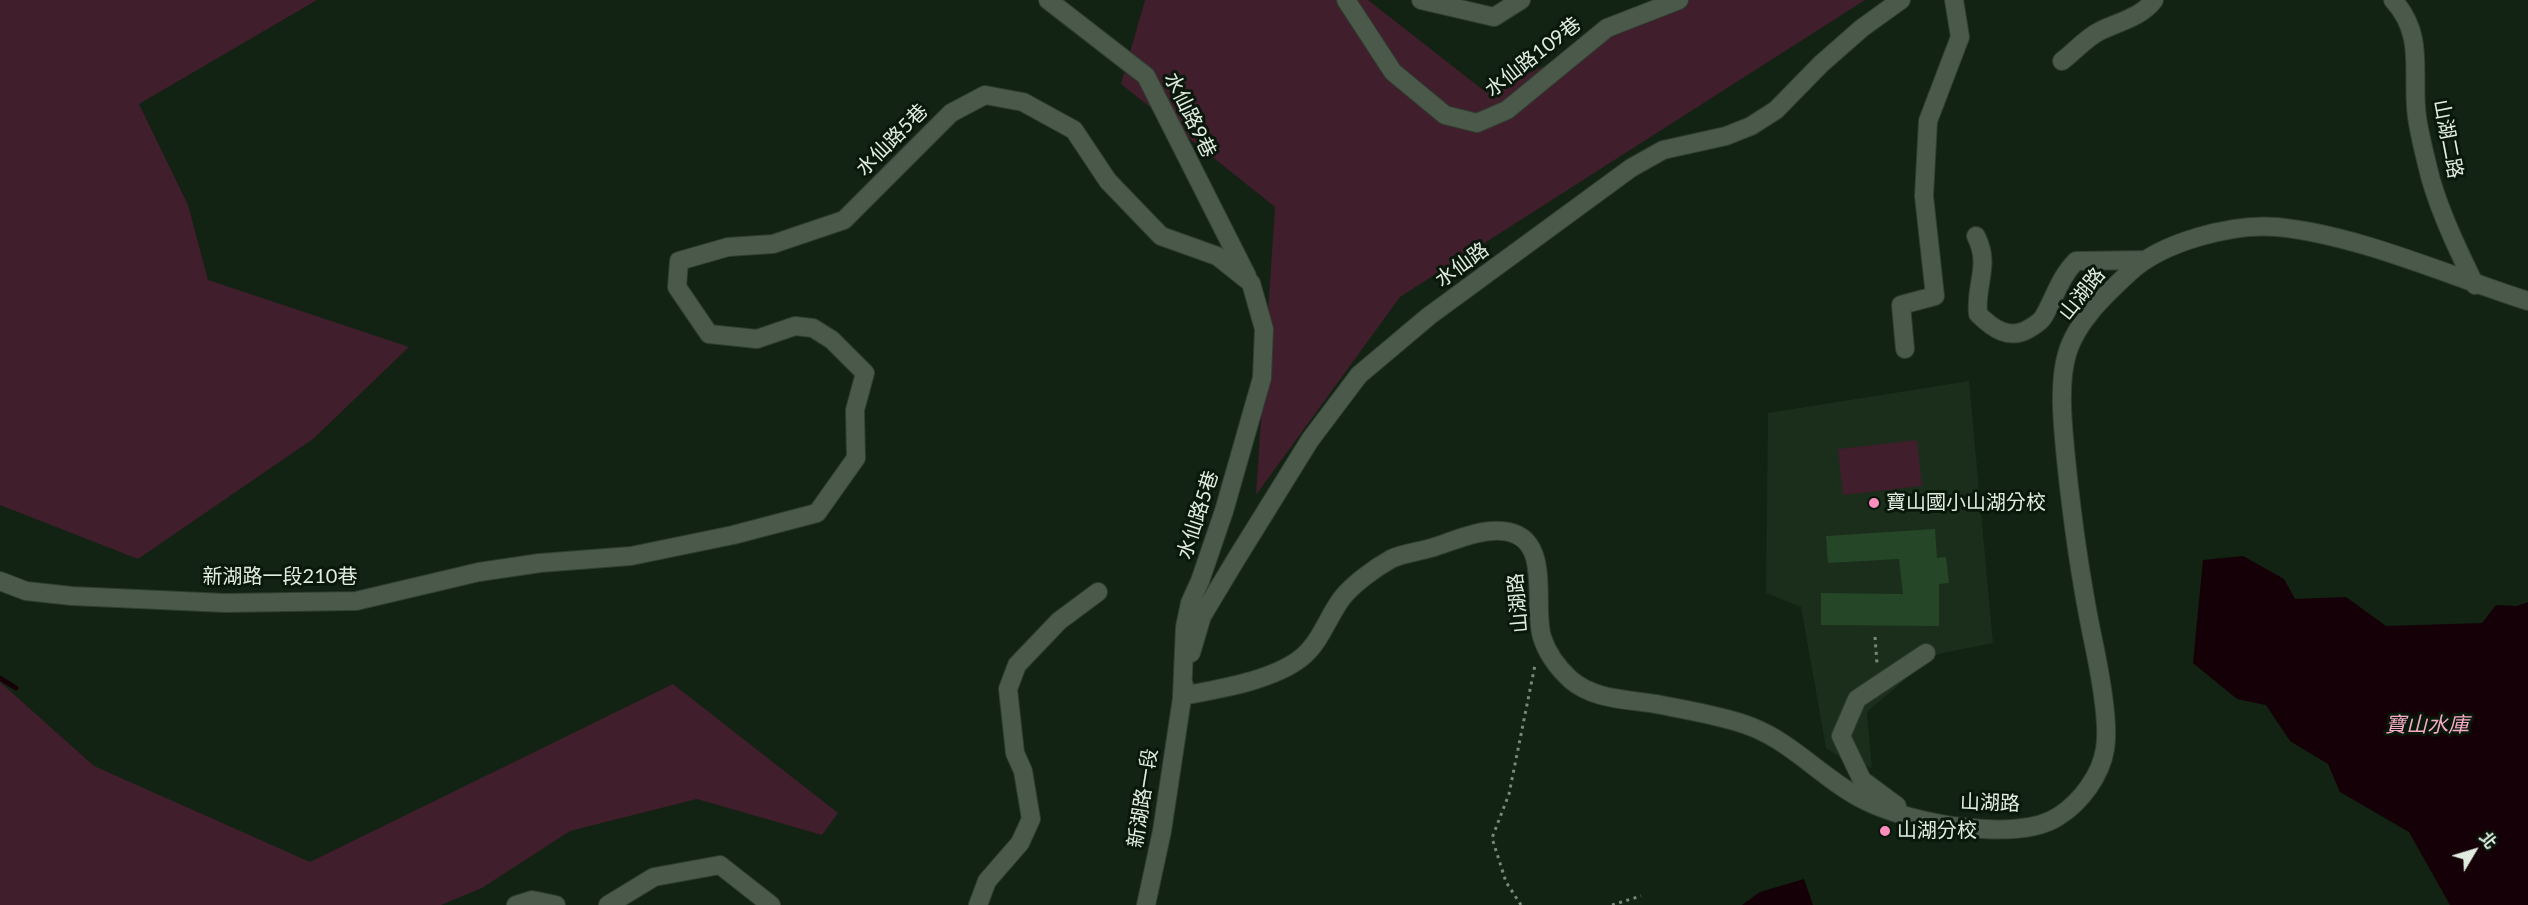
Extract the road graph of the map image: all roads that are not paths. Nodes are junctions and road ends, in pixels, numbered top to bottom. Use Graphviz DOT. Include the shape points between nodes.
graph roads {
  1 [pos="1048,0"];
  2 [pos="1421,0"];
  3 [pos="1521,0"];
  4 [pos="1679,0"];
  5 [pos="1901,0"];
  6 [pos="1954,0"];
  7 [pos="2154,0"];
  8 [pos="2393,0"];
  9 [pos="1354,3"];
  10 [pos="2062,61"];
  11 [pos="1976,236"];
  12 [pos="2143,260"];
  13 [pos="1251,283"];
  14 [pos="2475,285"];
  15 [pos="2528,301"];
  16 [pos="1905,349"];
  17 [pos="631,556"];
  18 [pos="0,581"];
  19 [pos="1098,592"];
  20 [pos="1926,653"];
  21 [pos="1182,696"];
  22 [pos="1911,816"];
  23 [pos="516,905"];
  24 [pos="556,905"];
  25 [pos="608,905"];
  26 [pos="771,905"];
  27 [pos="978,905"];
  28 [pos="1146,905"];
  1 -- 13 [label="street, 水仙路9巷" via="1146,76"];
  2 -- 3 [label="street" via="1494,17"];
  4 -- 9 [label="street, 水仙路109巷" via="1607,28 1507,110 1477,123 1445,115 1393,72"];
  5 -- 21 [label="street, 水仙路" via="1821,64 1776,110 1726,136 1663,150 1630,168 1429,316 1359,375 1310,440 1202,616"];
  6 -- 16 [label="street" via="1960,37 1928,121 1924,196 1935,296 1901,305"];
  7 -- 10 [label="street" via="2150,6 2100,31"];
  8 -- 14 [label="street, 山湖二路" via="2405,13 2416,46 2417,116 2431,179 2446,225"];
  11 -- 12 [label="street" via="1984,253 1977,314 1989,326 2007,334 2022,333 2043,319 2064,273 2076,261"];
  12 -- 14 [label="street, 山湖路" via="2223,230 2275,227 2406,258"];
  12 -- 22 [label="street, 山湖路" via="2085,320 2067,354 2062,412 2073,530 2101,679 2106,748 2094,779 2055,820 2019,830 1975,829"];
  13 -- 17 [label="street, 水仙路5巷" via="1217,256 1161,236 1108,181 1074,130 1023,102 985,94 951,113 844,220 773,244 728,247 679,261 676,287 709,334 757,339 795,326 813,328 832,340 865,374 855,410 856,458 817,513"];
  13 -- 21 [label="street, 水仙路5巷" via="1264,329 1262,378 1224,511 1190,603"];
  14 -- 15 [label="street, 山湖路"];
  17 -- 18 [label="street, 新湖路一段210巷" via="479,572 357,601 225,603 72,596 26,591"];
  19 -- 27 [label="street" via="1059,621 1017,665 1008,688 1015,753 1023,771 1031,819 1020,843 987,881"];
  20 -- 22 [label="street" via="1857,699 1840,736 1863,780"];
  21 -- 22 [label="street, 山湖路" via="1277,672 1300,658 1322,635 1343,597 1394,557 1468,535 1501,531 1520,535 1536,558 1541,634 1551,656 1573,682 1600,696 1662,705 1748,725 1782,742 1866,801"];
  21 -- 28 [label="street, 新湖路一段" via="1162,831"];
  23 -- 24 [label="street" via="532,900"];
  25 -- 26 [label="street" via="654,877 720,865"];
}
